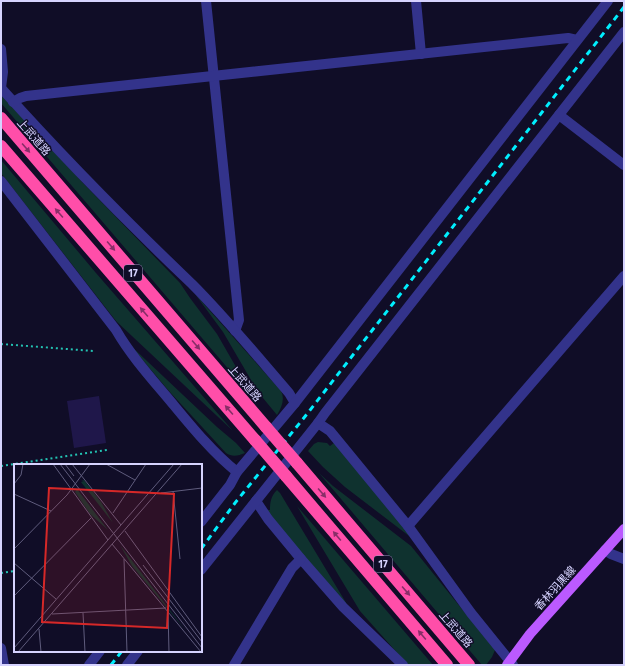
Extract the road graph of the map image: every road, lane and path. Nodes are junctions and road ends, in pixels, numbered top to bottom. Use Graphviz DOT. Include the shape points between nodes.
graph roads {
  1 [pos="206,1"];
  2 [pos="416,1"];
  3 [pos="608,1"];
  4 [pos="624,32"];
  5 [pos="577,40"];
  6 [pos="1,49"];
  7 [pos="421,54"];
  8 [pos="214,76"];
  9 [pos="1,88"];
  10 [pos="13,102"];
  11 [pos="559,115"];
  12 [pos="1,118"];
  13 [pos="1,146"];
  14 [pos="624,165"];
  15 [pos="1,181"];
  16 [pos="624,276"];
  17 [pos="235,331"];
  18 [pos="1,344"];
  19 [pos="94,351"];
  20 [pos="295,403"];
  21 [pos="318,423"];
  22 [pos="108,450"];
  23 [pos="14,464"];
  24 [pos="14,464"];
  25 [pos="1,466"];
  26 [pos="237,472"];
  27 [pos="256,501"];
  28 [pos="202,521"];
  29 [pos="408,526"];
  30 [pos="624,529"];
  31 [pos="605,550"];
  32 [pos="301,559"];
  33 [pos="624,559"];
  34 [pos="202,569"];
  35 [pos="14,571"];
  36 [pos="1,573"];
  37 [pos="1,648"];
  38 [pos="99,652"];
  39 [pos="137,652"];
  40 [pos="510,664"];
  41 [pos="4,665"];
  42 [pos="89,665"];
  43 [pos="127,665"];
  44 [pos="234,665"];
  45 [pos="403,665"];
  46 [pos="447,665"];
  47 [pos="469,665"];
  1 -- 8 [label="street"];
  2 -- 7 [label="street"];
  3 -- 5 [label="street"];
  4 -- 11 [label="street"];
  5 -- 7 [label="street" via="568,38"];
  5 -- 20 [label="street"];
  6 -- 9 [label="street"];
  7 -- 8 [label="street"];
  8 -- 10 [label="street" via="26,96"];
  8 -- 17 [label="street" via="239,320"];
  9 -- 10 [label="street"];
  10 -- 17 [label="street"];
  11 -- 14 [label="street"];
  11 -- 21 [label="street"];
  12 -- 47 [label="highway, 上武道路 / 17, one-way, bridge"];
  46 -- 13 [label="highway, 17, one-way, bridge"];
  15 -- 26 [label="street" via="116,330 126,348 189,423"];
  16 -- 29 [label="street"];
  17 -- 20 [label="street"];
  18 -- 19 [label="path"];
  20 -- 26 [label="street"];
  21 -- 27 [label="street"];
  21 -- 29 [label="street" via="330,431"];
  22 -- 24 [label="path"];
  23 -- 25 [label="path"];
  26 -- 28 [label="street"];
  27 -- 32 [label="street"];
  27 -- 34 [label="street"];
  29 -- 40 [label="street"];
  30 -- 31 [label="main road, 香林羽黒線"];
  31 -- 33 [label="street"];
  31 -- 40 [label="main road, 香林羽黒線" via="530,634"];
  32 -- 44 [label="street" via="292,568"];
  32 -- 45 [label="street" via="343,607"];
  35 -- 36 [label="path"];
  37 -- 41 [label="street"];
  38 -- 42 [label="street"];
  39 -- 43 [label="street"];
}
